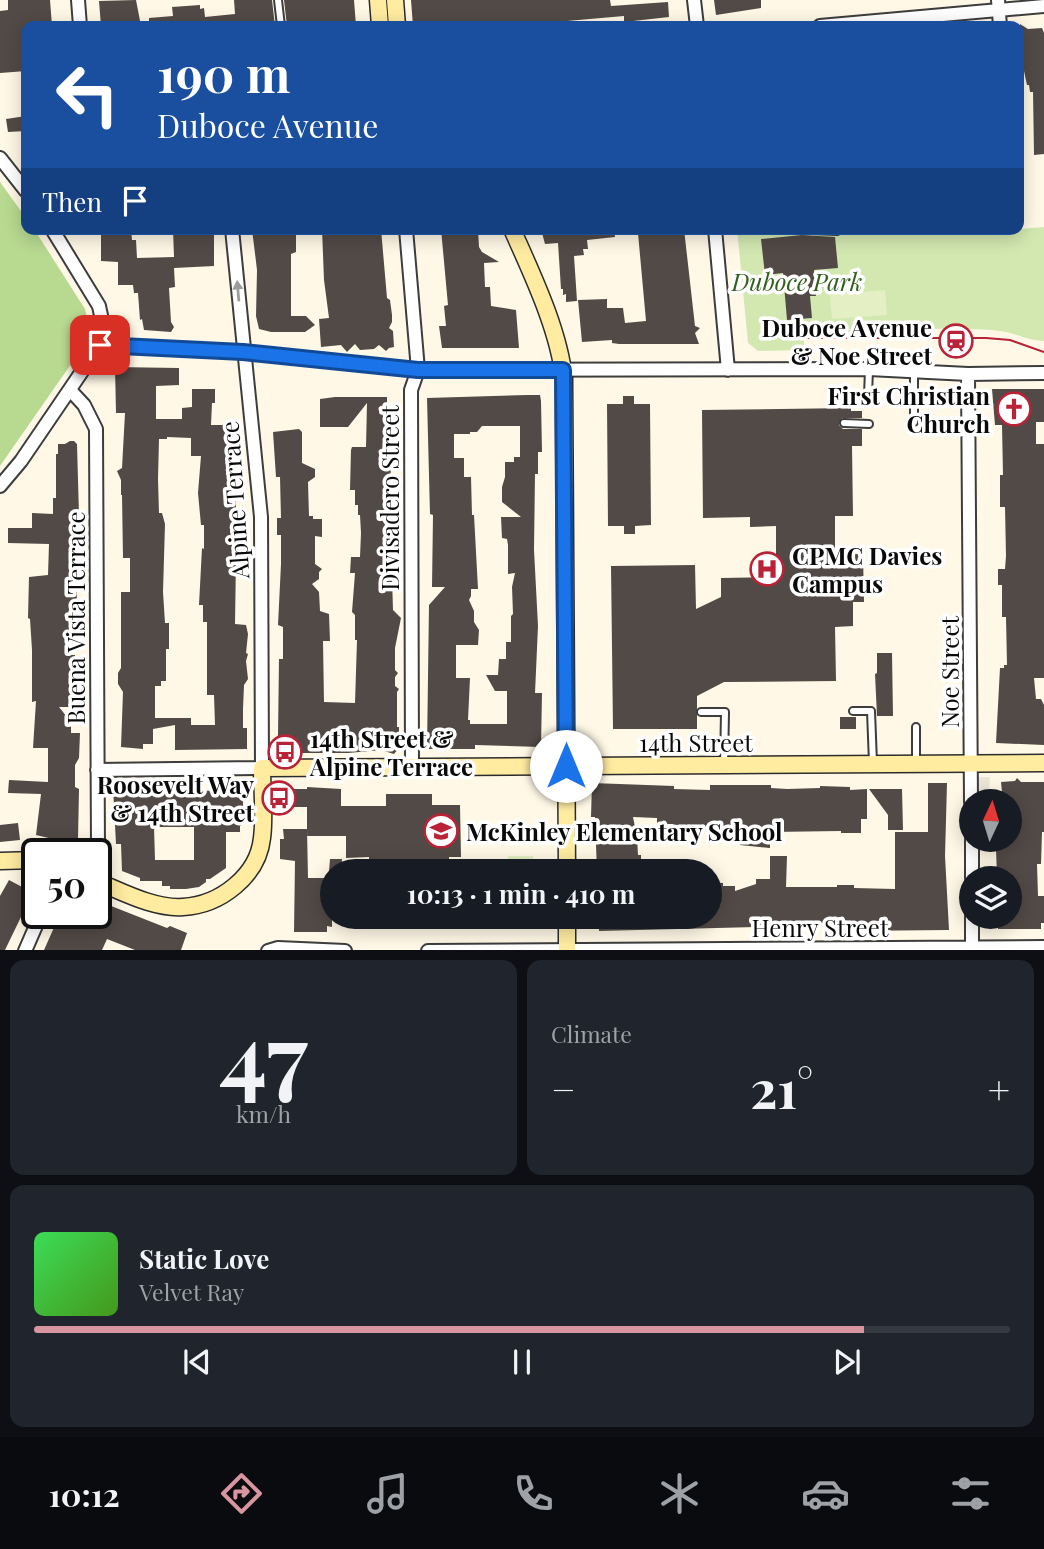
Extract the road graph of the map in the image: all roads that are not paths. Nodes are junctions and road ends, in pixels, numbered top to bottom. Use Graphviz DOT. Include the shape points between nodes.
graph roads {
  1 [pos="78,0"];
  2 [pos="278,0"];
  3 [pos="378,0"];
  4 [pos="395,0"];
  5 [pos="694,0"];
  6 [pos="999,5"];
  7 [pos="1044,6"];
  8 [pos="80,21"];
  9 [pos="280,21"];
  10 [pos="380,21"];
  11 [pos="397,21"];
  12 [pos="696,21"];
  13 [pos="873,21"];
  14 [pos="0,158"];
  15 [pos="21,185"];
  16 [pos="56,235"];
  17 [pos="233,235"];
  18 [pos="407,235"];
  19 [pos="515,235"];
  20 [pos="716,235"];
  21 [pos="100,345"];
  22 [pos="243,352"];
  23 [pos="869,369"];
  24 [pos="418,370"];
  25 [pos="563,370"];
  26 [pos="727,370"];
  27 [pos="914,370"];
  28 [pos="1044,373"];
  29 [pos="968,374"];
  30 [pos="70,390"];
  31 [pos="869,396"];
  32 [pos="914,422"];
  33 [pos="844,423"];
  34 [pos="869,424"];
  35 [pos="0,485"];
  36 [pos="853,711"];
  37 [pos="701,712"];
  38 [pos="916,727"];
  39 [pos="873,763"];
  40 [pos="916,763"];
  41 [pos="971,763"];
  42 [pos="1044,763"];
  43 [pos="724,765"];
  44 [pos="566,766"];
  45 [pos="412,767"];
  46 [pos="262,768"];
  47 [pos="97,770"];
  48 [pos="971,789"];
  49 [pos="98,838"];
  50 [pos="567,859"];
  51 [pos="21,860"];
  52 [pos="0,861"];
  53 [pos="112,887"];
  54 [pos="34,929"];
  55 [pos="567,929"];
  56 [pos="972,929"];
  57 [pos="1044,947"];
  58 [pos="972,949"];
  59 [pos="25,950"];
  60 [pos="268,950"];
  61 [pos="345,950"];
  62 [pos="428,950"];
  63 [pos="568,950"];
  1 -- 8 [label="street"];
  2 -- 9 [label="lane"];
  3 -- 10 [label="street"];
  4 -- 11 [label="street"];
  5 -- 12 [label="street"];
  6 -- 7 [label="street"];
  6 -- 13 [label="street"];
  14 -- 15 [label="street"];
  16 -- 21 [label="street" via="99,306 103,325"];
  22 -- 17 [label="street, Alpine Terrace, one-way"];
  18 -- 24 [label="street, Divisadero Street"];
  19 -- 25 [label="street"];
  20 -- 26 [label="street"];
  21 -- 22 [label="street"];
  21 -- 30 [label="street"];
  22 -- 24 [label="street"];
  22 -- 46 [label="street, Alpine Terrace" via="261,517"];
  23 -- 26 [label="street"];
  23 -- 27 [label="street"];
  23 -- 31 [label="lane"];
  24 -- 25 [label="street"];
  24 -- 45 [label="street, Divisadero Street" via="411,390"];
  25 -- 26 [label="street"];
  25 -- 44 [label="street"];
  27 -- 29 [label="street"];
  27 -- 32 [label="lane"];
  28 -- 29 [label="street"];
  29 -- 41 [label="street, Noe Street"];
  30 -- 35 [label="street"];
  30 -- 47 [label="street, Buena Vista Terrace" via="96,429"];
  33 -- 34 [label="lane"];
  36 -- 39 [label="lane" via="871,711"];
  37 -- 43 [label="lane" via="725,712"];
  38 -- 40 [label="lane"];
  39 -- 40 [label="street, 14th Street"];
  39 -- 43 [label="street, 14th Street"];
  40 -- 41 [label="street, 14th Street"];
  41 -- 42 [label="street, 14th Street"];
  41 -- 48 [label="street, Noe Street"];
  43 -- 44 [label="street, 14th Street"];
  44 -- 45 [label="street, 14th Street"];
  44 -- 50 [label="street"];
  45 -- 46 [label="street, 14th Street"];
  46 -- 47 [label="street, 14th Street"];
  46 -- 53 [label="street" via="262,840 250,870 239,883 202,904 182,908"];
  47 -- 49 [label="street, Buena Vista Terrace"];
  51 -- 52 [label="street"];
  54 -- 59 [label="street"];
  55 -- 63 [label="street"];
  56 -- 58 [label="street"];
  57 -- 58 [label="street, Henry Street"];
  58 -- 63 [label="street, Henry Street"];
  60 -- 61 [label="street"];
  62 -- 63 [label="street, Henry Street"];
}
